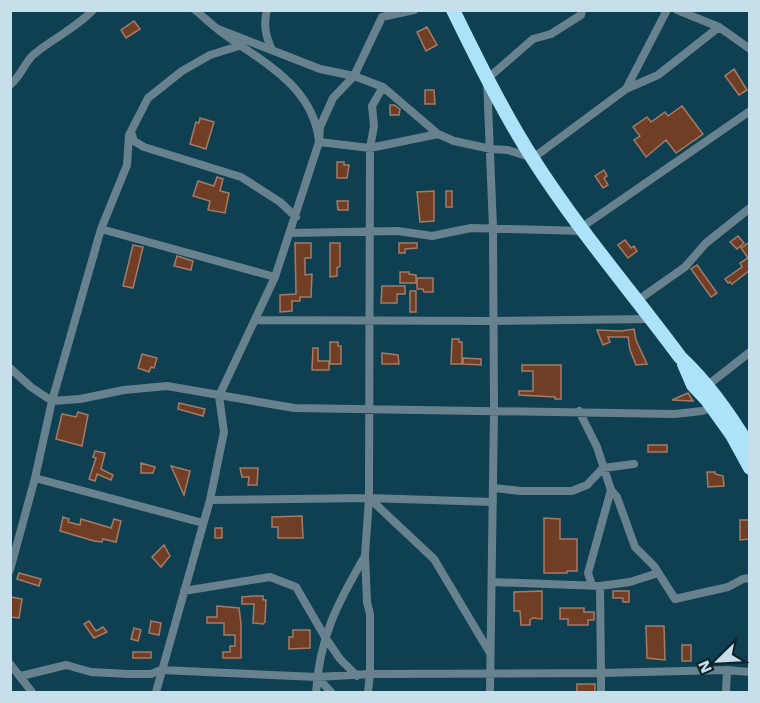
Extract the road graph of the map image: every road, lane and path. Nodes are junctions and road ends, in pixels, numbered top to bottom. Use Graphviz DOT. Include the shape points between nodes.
graph roads {
  1 [pos="93,10"];
  2 [pos="195,10"];
  3 [pos="267,10"];
  4 [pos="414,10"];
  5 [pos="453,10"];
  6 [pos="582,10"];
  7 [pos="667,10"];
  8 [pos="676,10"];
  9 [pos="718,27"];
  10 [pos="218,29"];
  11 [pos="242,45"];
  12 [pos="750,49"];
  13 [pos="272,50"];
  14 [pos="354,76"];
  15 [pos="487,79"];
  16 [pos="10,85"];
  17 [pos="383,87"];
  18 [pos="626,89"];
  19 [pos="750,111"];
  20 [pos="131,131"];
  21 [pos="438,134"];
  22 [pos="319,142"];
  23 [pos="370,148"];
  24 [pos="490,149"];
  25 [pos="533,158"];
  26 [pos="750,208"];
  27 [pos="296,217"];
  28 [pos="493,228"];
  29 [pos="101,229"];
  30 [pos="584,229"];
  31 [pos="290,233"];
  32 [pos="369,233"];
  33 [pos="275,277"];
  34 [pos="638,300"];
  35 [pos="371,319"];
  36 [pos="652,319"];
  37 [pos="255,320"];
  38 [pos="493,321"];
  39 [pos="750,352"];
  40 [pos="680,357"];
  41 [pos="12,372"];
  42 [pos="708,385"];
  43 [pos="219,396"];
  44 [pos="52,401"];
  45 [pos="718,406"];
  46 [pos="369,408"];
  47 [pos="494,410"];
  48 [pos="579,411"];
  49 [pos="748,457"];
  50 [pos="634,464"];
  51 [pos="603,468"];
  52 [pos="35,478"];
  53 [pos="493,488"];
  54 [pos="611,490"];
  55 [pos="369,498"];
  56 [pos="210,500"];
  57 [pos="493,502"];
  58 [pos="203,523"];
  59 [pos="21,524"];
  60 [pos="10,532"];
  61 [pos="365,555"];
  62 [pos="10,570"];
  63 [pos="658,573"];
  64 [pos="750,578"];
  65 [pos="492,582"];
  66 [pos="596,586"];
  67 [pos="184,591"];
  68 [pos="325,637"];
  69 [pos="490,653"];
  70 [pos="10,664"];
  71 [pos="161,670"];
  72 [pos="727,670"];
  73 [pos="750,672"];
  74 [pos="601,673"];
  75 [pos="370,674"];
  76 [pos="490,675"];
  77 [pos="21,676"];
  78 [pos="317,676"];
  79 [pos="357,676"];
  80 [pos="32,693"];
  81 [pos="156,693"];
  82 [pos="316,693"];
  83 [pos="331,693"];
  84 [pos="368,693"];
  85 [pos="490,693"];
  86 [pos="601,693"];
  87 [pos="726,693"];
  1 -- 16 [label="street" via="31,57"];
  2 -- 10 [label="street"];
  3 -- 13 [label="street" via="266,36"];
  4 -- 14 [label="street" via="382,17"];
  5 -- 15 [label="highway"];
  6 -- 15 [label="street" via="581,15 551,34 533,39"];
  7 -- 18 [label="street"];
  8 -- 9 [label="street"];
  9 -- 12 [label="street"];
  9 -- 18 [label="street" via="658,75"];
  10 -- 11 [label="street"];
  10 -- 13 [label="street"];
  11 -- 20 [label="street" via="210,55 182,71 148,98"];
  11 -- 22 [label="street" via="291,85 309,108 318,127"];
  13 -- 14 [label="street" via="320,69"];
  14 -- 17 [label="street"];
  14 -- 22 [label="street" via="333,98 320,127"];
  15 -- 24 [label="street"];
  15 -- 25 [label="highway"];
  17 -- 21 [label="street"];
  17 -- 23 [label="street" via="372,106"];
  18 -- 25 [label="street"];
  19 -- 30 [label="street"];
  20 -- 27 [label="street" via="134,141 144,147 241,177"];
  20 -- 29 [label="street" via="127,165"];
  21 -- 23 [label="street"];
  21 -- 24 [label="street"];
  22 -- 23 [label="street"];
  22 -- 27 [label="street"];
  23 -- 32 [label="street"];
  24 -- 25 [label="street"];
  24 -- 28 [label="street"];
  25 -- 30 [label="highway"];
  26 -- 34 [label="street" via="706,243 685,267"];
  27 -- 31 [label="street"];
  28 -- 30 [label="street"];
  28 -- 32 [label="street" via="432,236 398,231"];
  28 -- 38 [label="street"];
  29 -- 33 [label="street"];
  29 -- 44 [label="street"];
  30 -- 34 [label="highway"];
  31 -- 32 [label="street"];
  31 -- 33 [label="street"];
  32 -- 35 [label="street"];
  33 -- 37 [label="street"];
  34 -- 36 [label="highway"];
  35 -- 37 [label="street"];
  35 -- 38 [label="street"];
  35 -- 46 [label="street"];
  36 -- 38 [label="street"];
  36 -- 40 [label="highway"];
  37 -- 43 [label="street"];
  38 -- 47 [label="street"];
  39 -- 42 [label="street"];
  40 -- 42 [label="highway"];
  40 -- 45 [label="highway" via="693,385"];
  41 -- 44 [label="street"];
  42 -- 45 [label="highway"];
  43 -- 44 [label="street" via="167,386"];
  43 -- 46 [label="street" via="294,408"];
  43 -- 56 [label="street" via="224,432"];
  44 -- 52 [label="street"];
  45 -- 48 [label="street" via="675,414"];
  45 -- 49 [label="highway"];
  46 -- 47 [label="street"];
  46 -- 55 [label="street"];
  47 -- 48 [label="street"];
  47 -- 53 [label="street"];
  48 -- 51 [label="street"];
  50 -- 51 [label="street"];
  51 -- 53 [label="street" via="587,485 572,491"];
  51 -- 54 [label="street"];
  52 -- 58 [label="street"];
  52 -- 59 [label="street"];
  53 -- 57 [label="street"];
  54 -- 63 [label="street" via="635,547"];
  54 -- 66 [label="street" via="588,573"];
  55 -- 56 [label="street"];
  55 -- 57 [label="street"];
  55 -- 61 [label="street"];
  55 -- 69 [label="street" via="434,559"];
  56 -- 58 [label="street"];
  57 -- 65 [label="street"];
  58 -- 67 [label="street"];
  59 -- 60 [label="street"];
  59 -- 62 [label="street"];
  61 -- 68 [label="street" via="342,595"];
  61 -- 75 [label="street"];
  63 -- 64 [label="street" via="675,599"];
  63 -- 66 [label="street" via="630,582"];
  65 -- 66 [label="street"];
  65 -- 69 [label="street"];
  66 -- 74 [label="street"];
  67 -- 68 [label="street" via="270,577 296,587"];
  67 -- 71 [label="street"];
  68 -- 78 [label="street"];
  68 -- 79 [label="street"];
  69 -- 76 [label="street"];
  70 -- 77 [label="street"];
  71 -- 77 [label="street" via="151,674 109,673 66,665"];
  71 -- 78 [label="street"];
  71 -- 81 [label="street"];
  72 -- 73 [label="street"];
  72 -- 74 [label="street"];
  72 -- 87 [label="street"];
  74 -- 76 [label="street"];
  74 -- 86 [label="street"];
  75 -- 76 [label="street"];
  75 -- 79 [label="street"];
  75 -- 84 [label="street"];
  76 -- 85 [label="street"];
  77 -- 80 [label="street"];
  78 -- 79 [label="street"];
  78 -- 82 [label="street"];
  78 -- 83 [label="street"];
}
